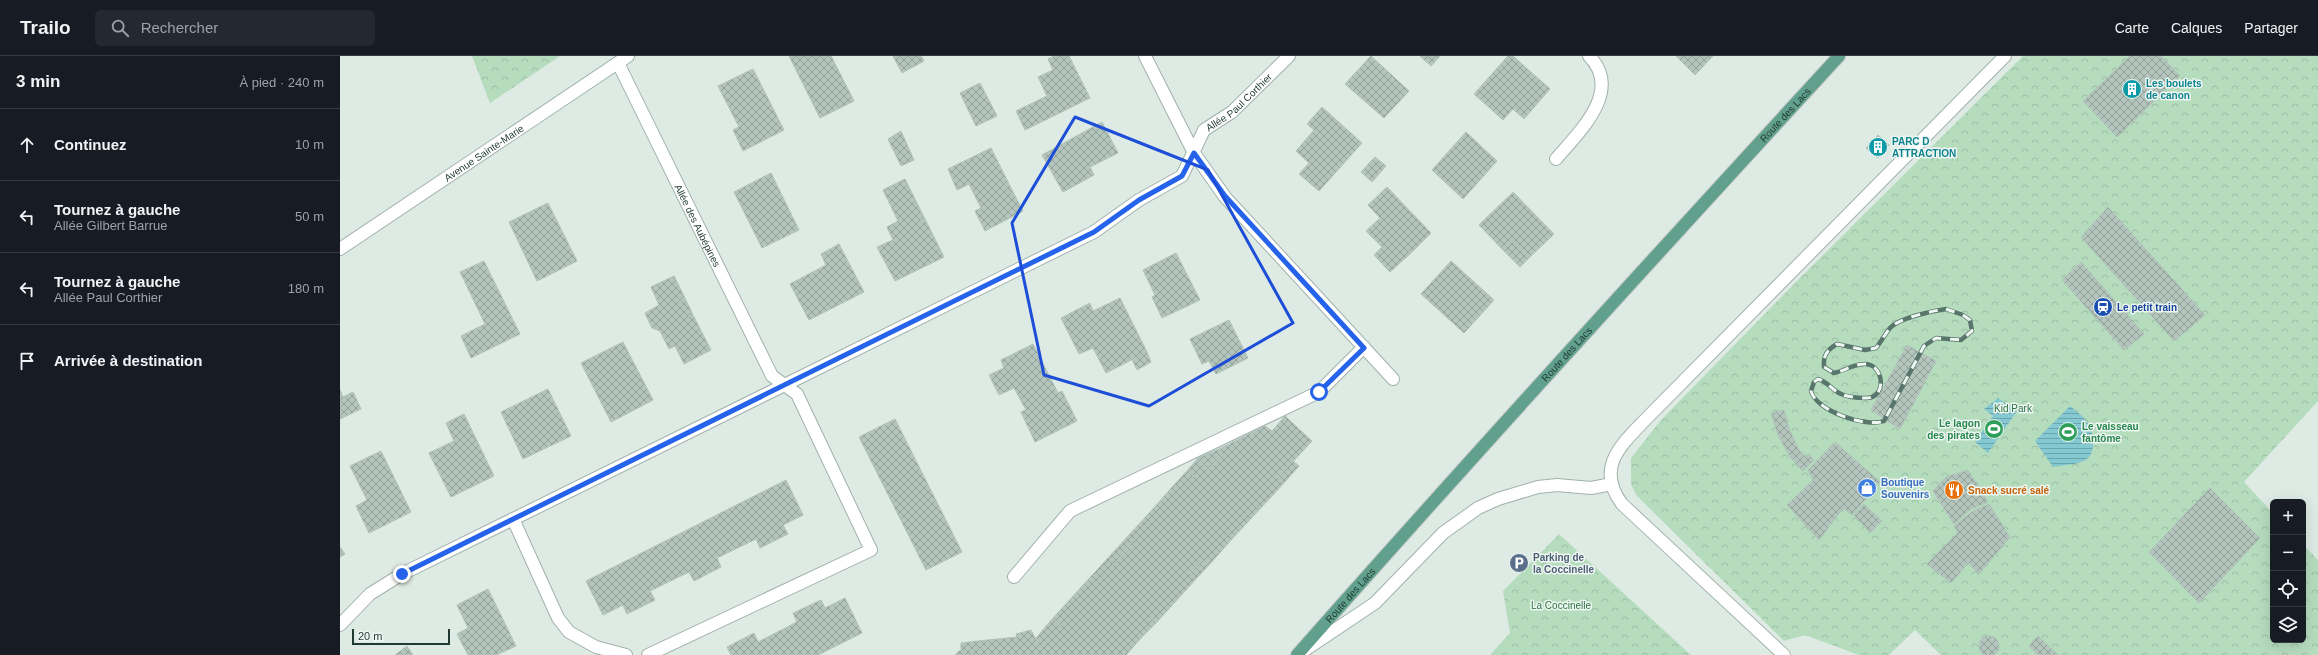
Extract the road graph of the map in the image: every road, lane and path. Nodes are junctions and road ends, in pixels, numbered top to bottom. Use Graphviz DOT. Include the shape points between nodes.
graph roads {
  1 [pos="1145,56"];
  2 [pos="1289,56"];
  3 [pos="1589,56"];
  4 [pos="1839,56"];
  5 [pos="2005,56"];
  6 [pos="623,59"];
  7 [pos="1194,153"];
  8 [pos="1556,159"];
  9 [pos="340,249"];
  10 [pos="1364,348"];
  11 [pos="1393,379"];
  12 [pos="784,383"];
  13 [pos="1612,484"];
  14 [pos="513,519"];
  15 [pos="1014,577"];
  16 [pos="340,625"];
  17 [pos="626,655"];
  18 [pos="648,655"];
  19 [pos="1298,655"];
  20 [pos="1784,655"];
  1 -- 7 [label="street"];
  2 -- 7 [label="street, Allée Paul Corthier" via="1232,112 1204,130"];
  3 -- 8 [label="street" via="1601,76 1601,95 1593,115"];
  4 -- 19 [label="main road, Route des Lacs" via="1516,407 1450,486"];
  5 -- 13 [label="street" via="1622,444 1610,466"];
  6 -- 9 [label="street, Avenue Sainte-Marie"];
  6 -- 12 [label="street, Allée des Aubépines" via="772,376"];
  7 -- 10 [label="street" via="1225,196"];
  7 -- 12 [label="street, Allée Paul Corthier" via="1182,176 1139,200 1094,232"];
  10 -- 11 [label="street"];
  10 -- 15 [label="street" via="1319,392 1070,511"];
  12 -- 14 [label="street, Allée Paul Corthier"];
  12 -- 18 [label="street, Allée des Aubépines" via="797,394 871,550"];
  13 -- 19 [label="street" via="1591,488 1557,485 1538,487 1498,498 1478,508 1443,533 1375,603"];
  13 -- 20 [label="street" via="1615,495 1631,513"];
  14 -- 16 [label="street, Allée Paul Corthier" via="384,584 370,594"];
  14 -- 17 [label="street" via="558,618 569,632 596,647"];
}
